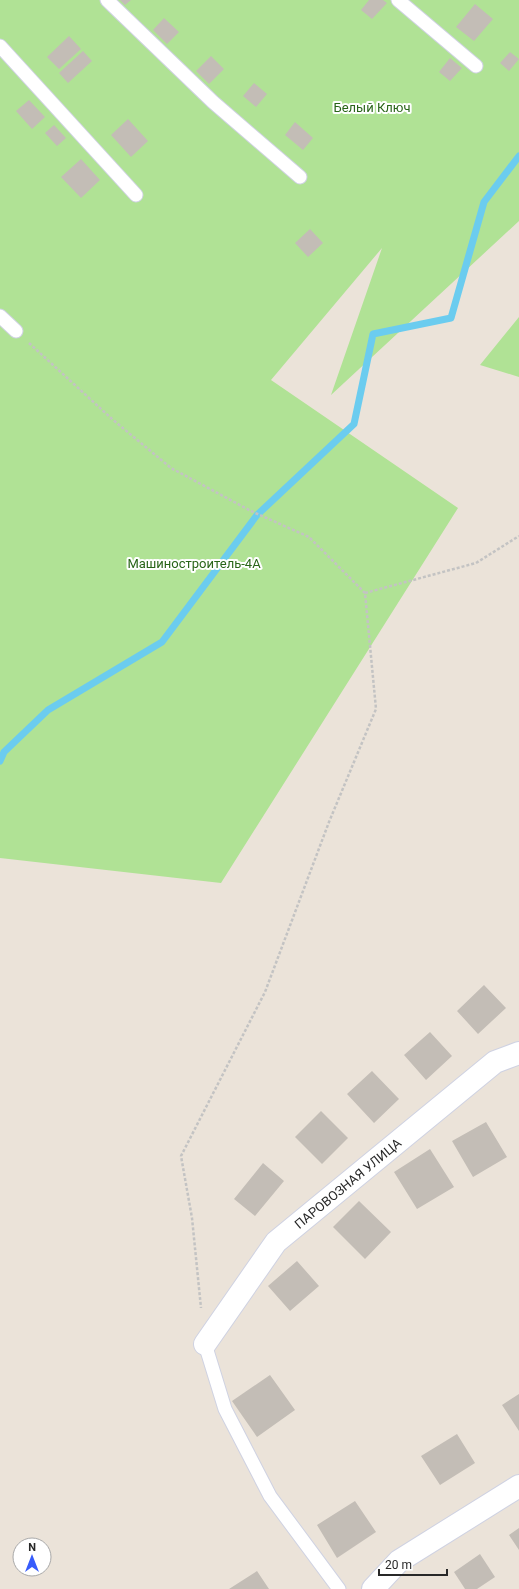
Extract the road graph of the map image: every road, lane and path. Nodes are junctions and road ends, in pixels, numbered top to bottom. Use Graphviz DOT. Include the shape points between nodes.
graph roads {
  1 [pos="107,0"];
  2 [pos="398,0"];
  3 [pos="0,46"];
  4 [pos="476,66"];
  5 [pos="300,177"];
  6 [pos="136,195"];
  7 [pos="0,316"];
  8 [pos="16,331"];
  9 [pos="519,536"];
  10 [pos="365,593"];
  11 [pos="519,1053"];
  12 [pos="206,1344"];
  13 [pos="519,1486"];
  14 [pos="339,1589"];
  15 [pos="373,1589"];
  1 -- 5 [label="lane" via="213,102"];
  2 -- 4 [label="lane"];
  3 -- 6 [label="lane"];
  7 -- 8 [label="lane"];
  8 -- 10 [label="path" via="106,414 171,468 251,511 309,537"];
  9 -- 10 [label="path" via="476,563"];
  10 -- 12 [label="path" via="376,709 329,822 265,992 181,1156 192,1218"];
  11 -- 12 [label="street, ПАРОВОЗНАЯ УЛИЦА" via="495,1062 276,1242"];
  12 -- 14 [label="lane" via="225,1409 270,1496"];
  13 -- 15 [label="street" via="399,1560"];
}
